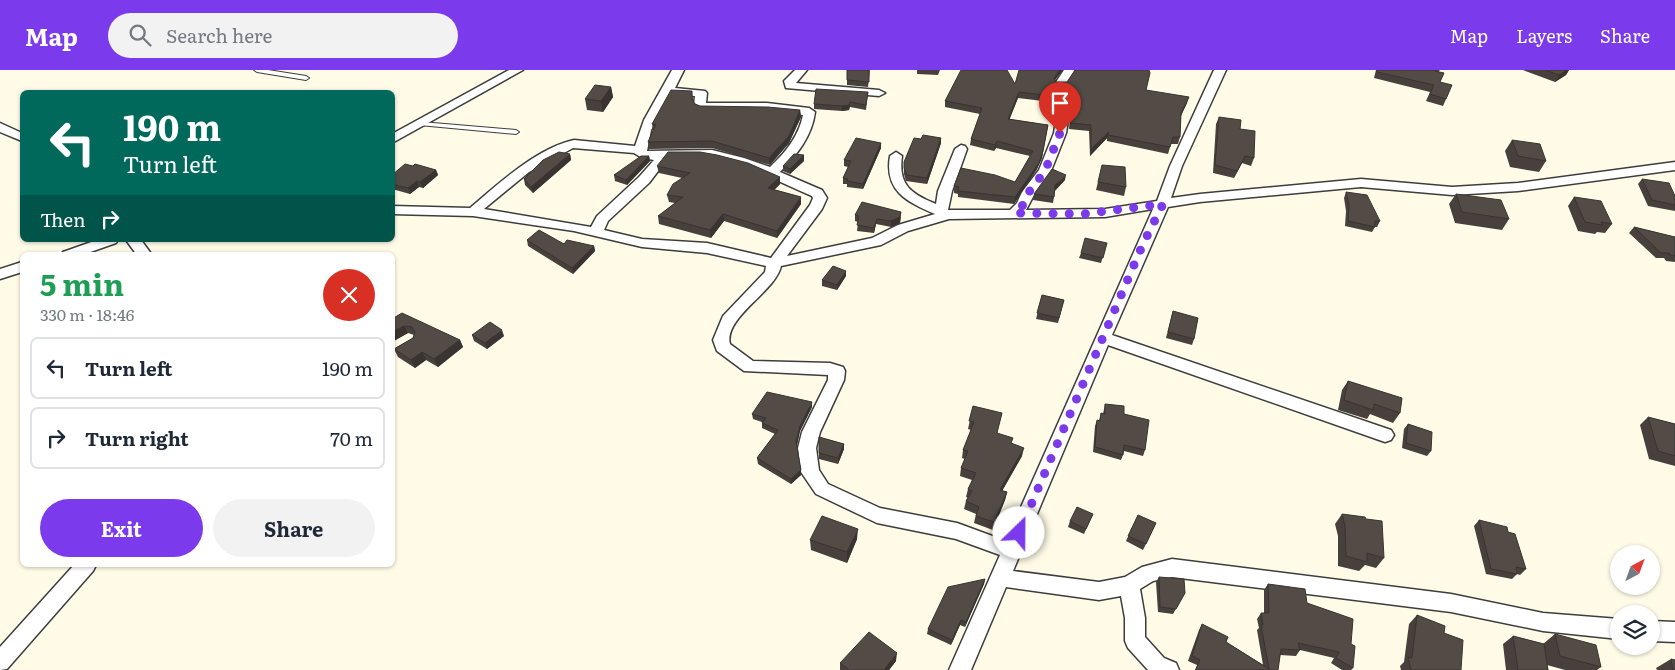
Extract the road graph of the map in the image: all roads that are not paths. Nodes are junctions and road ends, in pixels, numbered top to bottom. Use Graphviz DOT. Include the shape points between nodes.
graph roads {
  1 [pos="257,70"];
  2 [pos="517,70"];
  3 [pos="678,70"];
  4 [pos="802,70"];
  5 [pos="1070,70"];
  6 [pos="1220,70"];
  7 [pos="306,78"];
  8 [pos="1060,85"];
  9 [pos="667,91"];
  10 [pos="880,92"];
  11 [pos="1064,108"];
  12 [pos="421,124"];
  13 [pos="0,127"];
  14 [pos="516,132"];
  15 [pos="20,136"];
  16 [pos="395,137"];
  17 [pos="961,149"];
  18 [pos="641,153"];
  19 [pos="664,156"];
  20 [pos="896,156"];
  21 [pos="1675,166"];
  22 [pos="771,173"];
  23 [pos="1163,204"];
  24 [pos="395,210"];
  25 [pos="473,212"];
  26 [pos="1015,213"];
  27 [pos="945,214"];
  28 [pos="595,233"];
  29 [pos="106,242"];
  30 [pos="135,242"];
  31 [pos="77,252"];
  32 [pos="143,252"];
  33 [pos="774,264"];
  34 [pos="20,268"];
  35 [pos="0,274"];
  36 [pos="1103,338"];
  37 [pos="1385,435"];
  38 [pos="1012,551"];
  39 [pos="84,567"];
  40 [pos="1001,578"];
  41 [pos="1129,585"];
  42 [pos="1610,628"];
  43 [pos="1660,631"];
  44 [pos="1675,632"];
  45 [pos="0,662"];
  46 [pos="960,670"];
  47 [pos="1168,670"];
  1 -- 7 [label="lane"];
  2 -- 12 [label="street"];
  3 -- 9 [label="street"];
  4 -- 10 [label="street" via="790,81 790,86"];
  5 -- 8 [label="street"];
  6 -- 23 [label="street" via="1176,166"];
  9 -- 18 [label="street" via="642,134"];
  9 -- 22 [label="street" via="701,94 702,107 767,107 809,112 793,152"];
  11 -- 26 [label="street" via="1060,133 1045,171"];
  12 -- 14 [label="lane"];
  12 -- 16 [label="street"];
  13 -- 15 [label="street"];
  17 -- 27 [label="street" via="945,191"];
  18 -- 19 [label="street"];
  18 -- 25 [label="street" via="620,148 569,145 524,169"];
  19 -- 22 [label="street" via="675,153 713,154 743,161"];
  19 -- 28 [label="street" via="644,180 602,219"];
  20 -- 27 [label="street" via="893,166 898,185 915,200"];
  21 -- 23 [label="street" via="1518,187 1452,191 1341,184"];
  22 -- 33 [label="street" via="817,193 820,198"];
  23 -- 26 [label="street" via="1083,214"];
  23 -- 36 [label="street"];
  24 -- 25 [label="street"];
  25 -- 28 [label="street"];
  26 -- 27 [label="street"];
  27 -- 33 [label="street" via="903,228 876,242"];
  28 -- 33 [label="street" via="642,243 708,248"];
  29 -- 31 [label="street"];
  30 -- 32 [label="street"];
  33 -- 38 [label="street" via="772,273 728,320 721,340 723,347 750,367 837,371 807,448 810,472 822,489 877,515 957,531"];
  34 -- 35 [label="street"];
  36 -- 37 [label="street"];
  36 -- 38 [label="street"];
  38 -- 40 [label="street"];
  39 -- 45 [label="street"];
  40 -- 41 [label="street" via="1099,591"];
  40 -- 46 [label="street"];
  41 -- 42 [label="street" via="1149,574 1172,568 1452,603 1543,622"];
  41 -- 47 [label="street" via="1135,641 1157,664"];
  43 -- 44 [label="street"];
}
